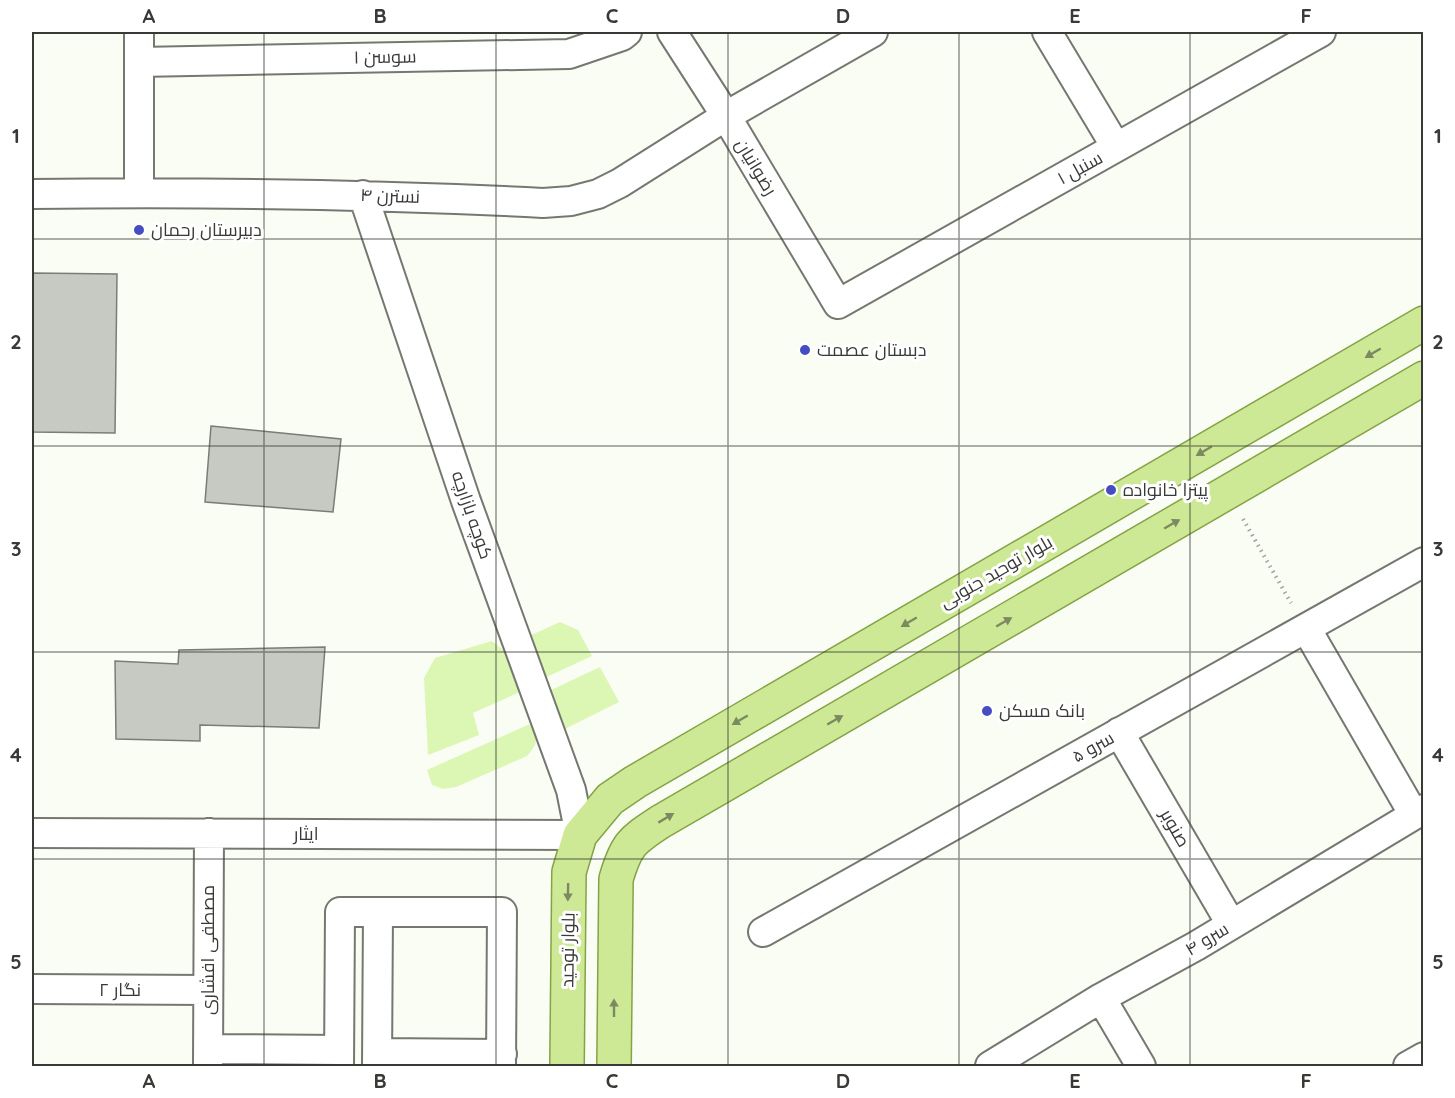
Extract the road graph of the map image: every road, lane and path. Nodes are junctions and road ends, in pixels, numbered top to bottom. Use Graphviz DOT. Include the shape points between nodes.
graph roads {
  1 [pos="139,32"];
  2 [pos="627,32"];
  3 [pos="672,32"];
  4 [pos="873,32"];
  5 [pos="1047,32"];
  6 [pos="1321,32"];
  7 [pos="139,62"];
  8 [pos="726,116"];
  9 [pos="1116,147"];
  10 [pos="139,192"];
  11 [pos="32,194"];
  12 [pos="363,195"];
  13 [pos="838,304"];
  14 [pos="1424,323"];
  15 [pos="1424,378"];
  16 [pos="1227,492"];
  17 [pos="1424,562"];
  18 [pos="1306,628"];
  19 [pos="1119,732"];
  20 [pos="1419,812"];
  21 [pos="32,833"];
  22 [pos="209,833"];
  23 [pos="580,835"];
  24 [pos="623,856"];
  25 [pos="378,912"];
  26 [pos="1231,924"];
  27 [pos="763,932"];
  28 [pos="32,989"];
  29 [pos="208,990"];
  30 [pos="1101,999"];
  31 [pos="1424,1057"];
  32 [pos="208,1058"];
  33 [pos="339,1058"];
  34 [pos="377,1060"];
  35 [pos="501,1060"];
  36 [pos="567,1066"];
  37 [pos="614,1066"];
  38 [pos="990,1066"];
  39 [pos="1141,1066"];
  40 [pos="1408,1066"];
  1 -- 7 [label="street"];
  2 -- 7 [label="street, سوسن ۱" via="569,54"];
  3 -- 8 [label="street, رضوانیان"];
  4 -- 8 [label="street, نسترن ۴"];
  5 -- 9 [label="street"];
  6 -- 9 [label="street, سنبل ۱"];
  7 -- 10 [label="street"];
  8 -- 12 [label="street, نسترن ۴" via="620,183 571,201"];
  8 -- 13 [label="street, رضوانیان"];
  9 -- 13 [label="street, سنبل ۱"];
  10 -- 11 [label="street, نسترن ۴"];
  10 -- 12 [label="street, نسترن ۴"];
  12 -- 23 [label="street, کوچه بازارچه" via="466,501 571,790"];
  14 -- 23 [label="main road, بلوار توحید جنوبی, one-way" via="634,782 610,799"];
  15 -- 16 [label="main road"];
  16 -- 18 [label="path"];
  24 -- 16 [label="main road, one-way" via="636,838 660,822"];
  17 -- 18 [label="street, سرو ۵"];
  18 -- 19 [label="street, سرو ۵"];
  18 -- 20 [label="street"];
  19 -- 26 [label="street, صنوبر"];
  19 -- 27 [label="street, سرو ۵"];
  20 -- 26 [label="street, سرو ۴"];
  21 -- 22 [label="street, ایثار"];
  22 -- 23 [label="street, ایثار"];
  22 -- 29 [label="street, مصطفی افشاری"];
  23 -- 24 [label="main road"];
  23 -- 36 [label="main road, بلوار توحید, one-way" via="569,872"];
  37 -- 24 [label="main road, one-way" via="616,879"];
  25 -- 33 [label="street" via="340,912"];
  25 -- 34 [label="street"];
  25 -- 35 [label="street" via="502,912"];
  26 -- 30 [label="street, سرو ۴"];
  28 -- 29 [label="street, نگار ۲"];
  29 -- 32 [label="street, مصطفی افشاری"];
  30 -- 38 [label="street, سرو ۴"];
  30 -- 39 [label="street"];
  31 -- 40 [label="street"];
  32 -- 33 [label="street"];
  34 -- 35 [label="street"];
}
